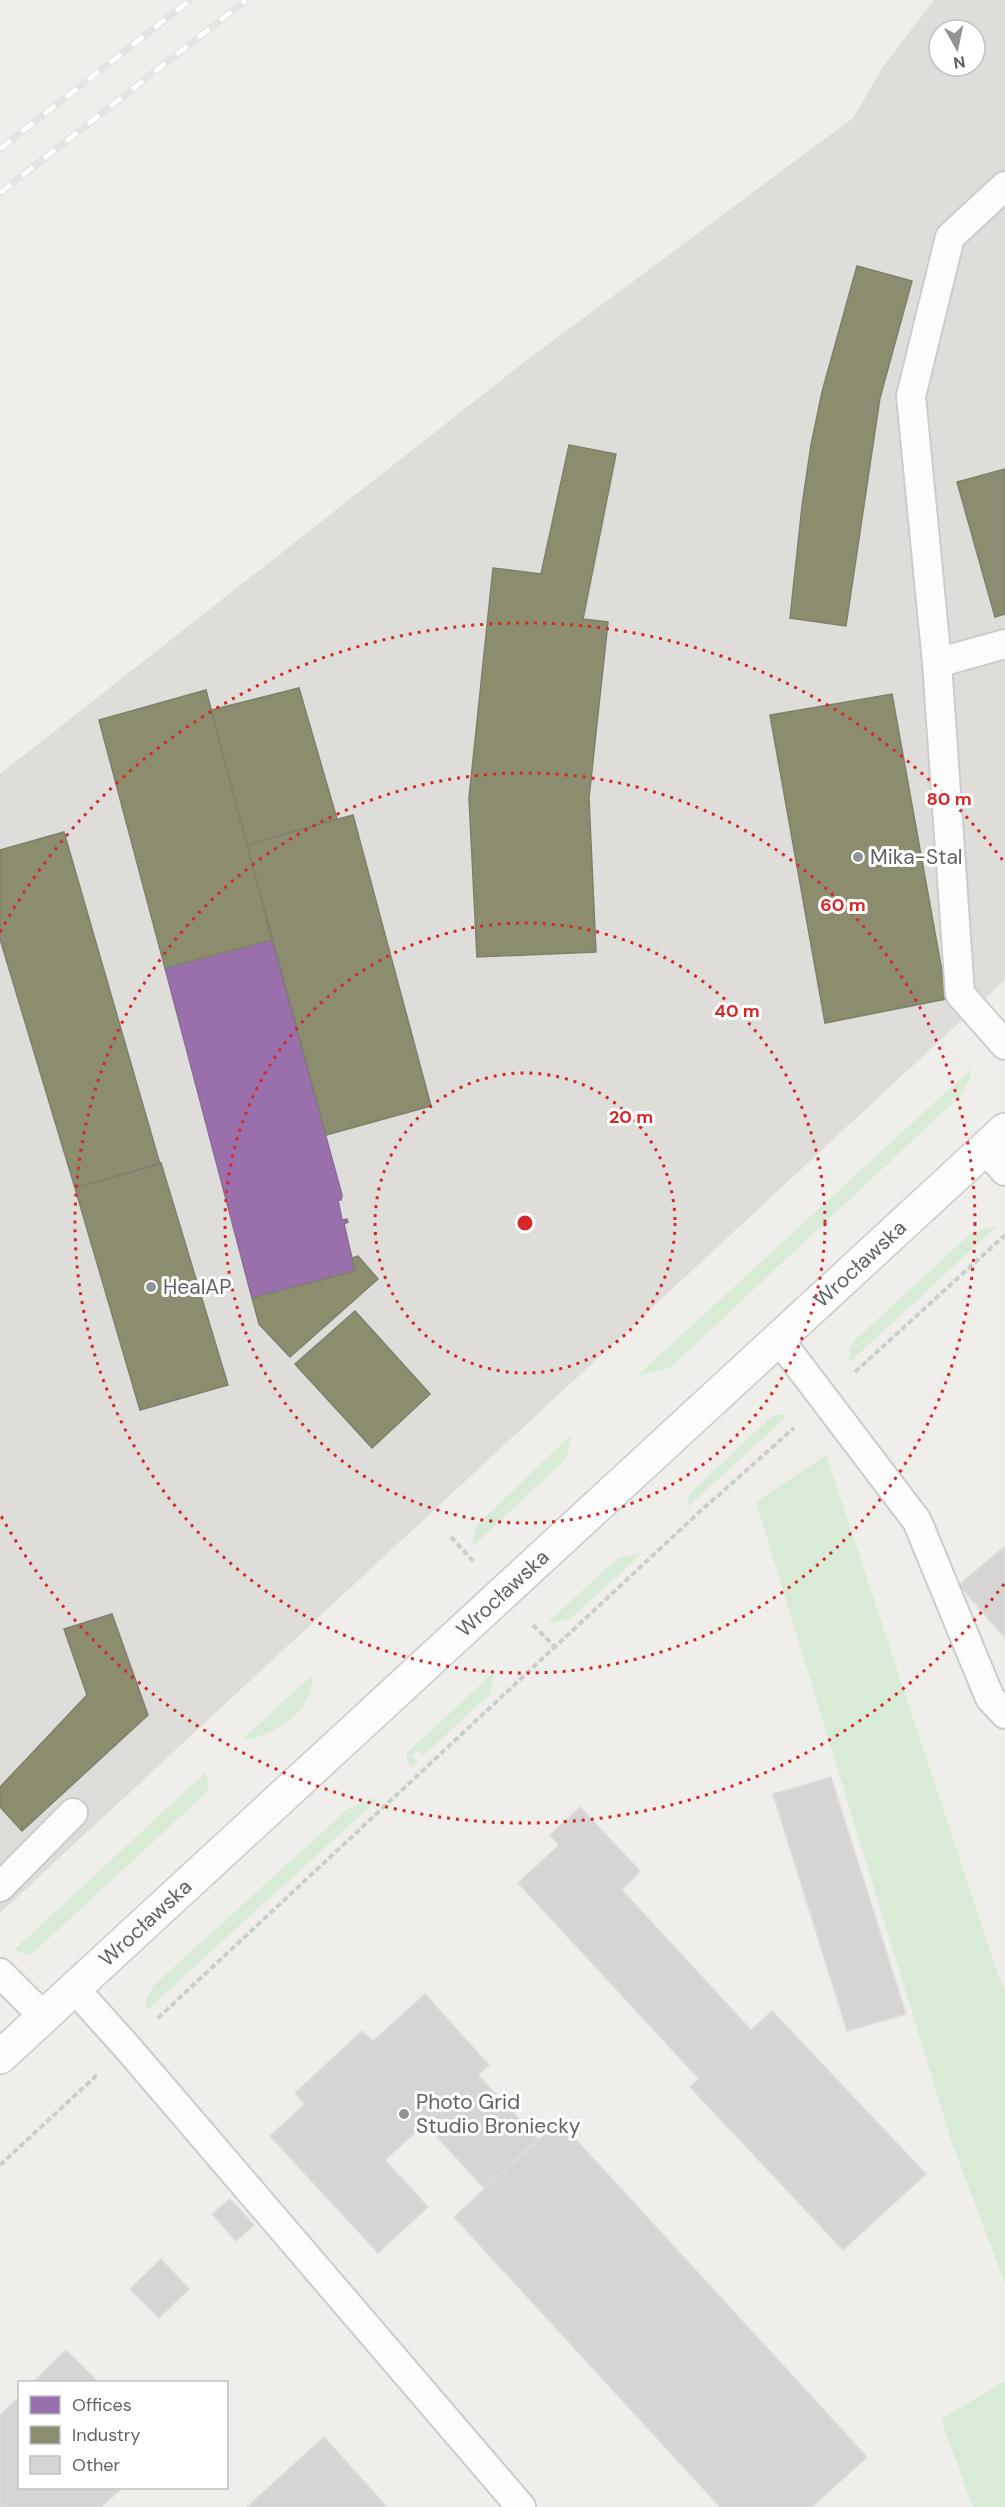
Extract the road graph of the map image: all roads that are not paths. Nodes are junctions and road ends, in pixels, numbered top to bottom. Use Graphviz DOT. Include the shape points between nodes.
graph roads {
  1 [pos="1005,186"];
  2 [pos="1005,645"];
  3 [pos="937,663"];
  4 [pos="1005,1045"];
  5 [pos="998,1150"];
  6 [pos="778,1338"];
  7 [pos="1005,1714"];
  8 [pos="73,1813"];
  9 [pos="0,1887"];
  10 [pos="0,1973"];
  11 [pos="74,1988"];
  12 [pos="44,2017"];
  13 [pos="0,2057"];
  14 [pos="521,2507"];
  1 -- 3 [label="lane" via="950,237 911,396"];
  2 -- 3 [label="lane"];
  3 -- 4 [label="lane" via="960,994"];
  5 -- 6 [label="street, Wrocławska"];
  6 -- 7 [label="lane" via="917,1521 990,1698"];
  6 -- 11 [label="street, Wrocławska"];
  8 -- 9 [label="lane"];
  10 -- 12 [label="lane"];
  11 -- 12 [label="street, Wrocławska"];
  11 -- 14 [label="lane"];
  12 -- 13 [label="street, Wrocławska"];
}
